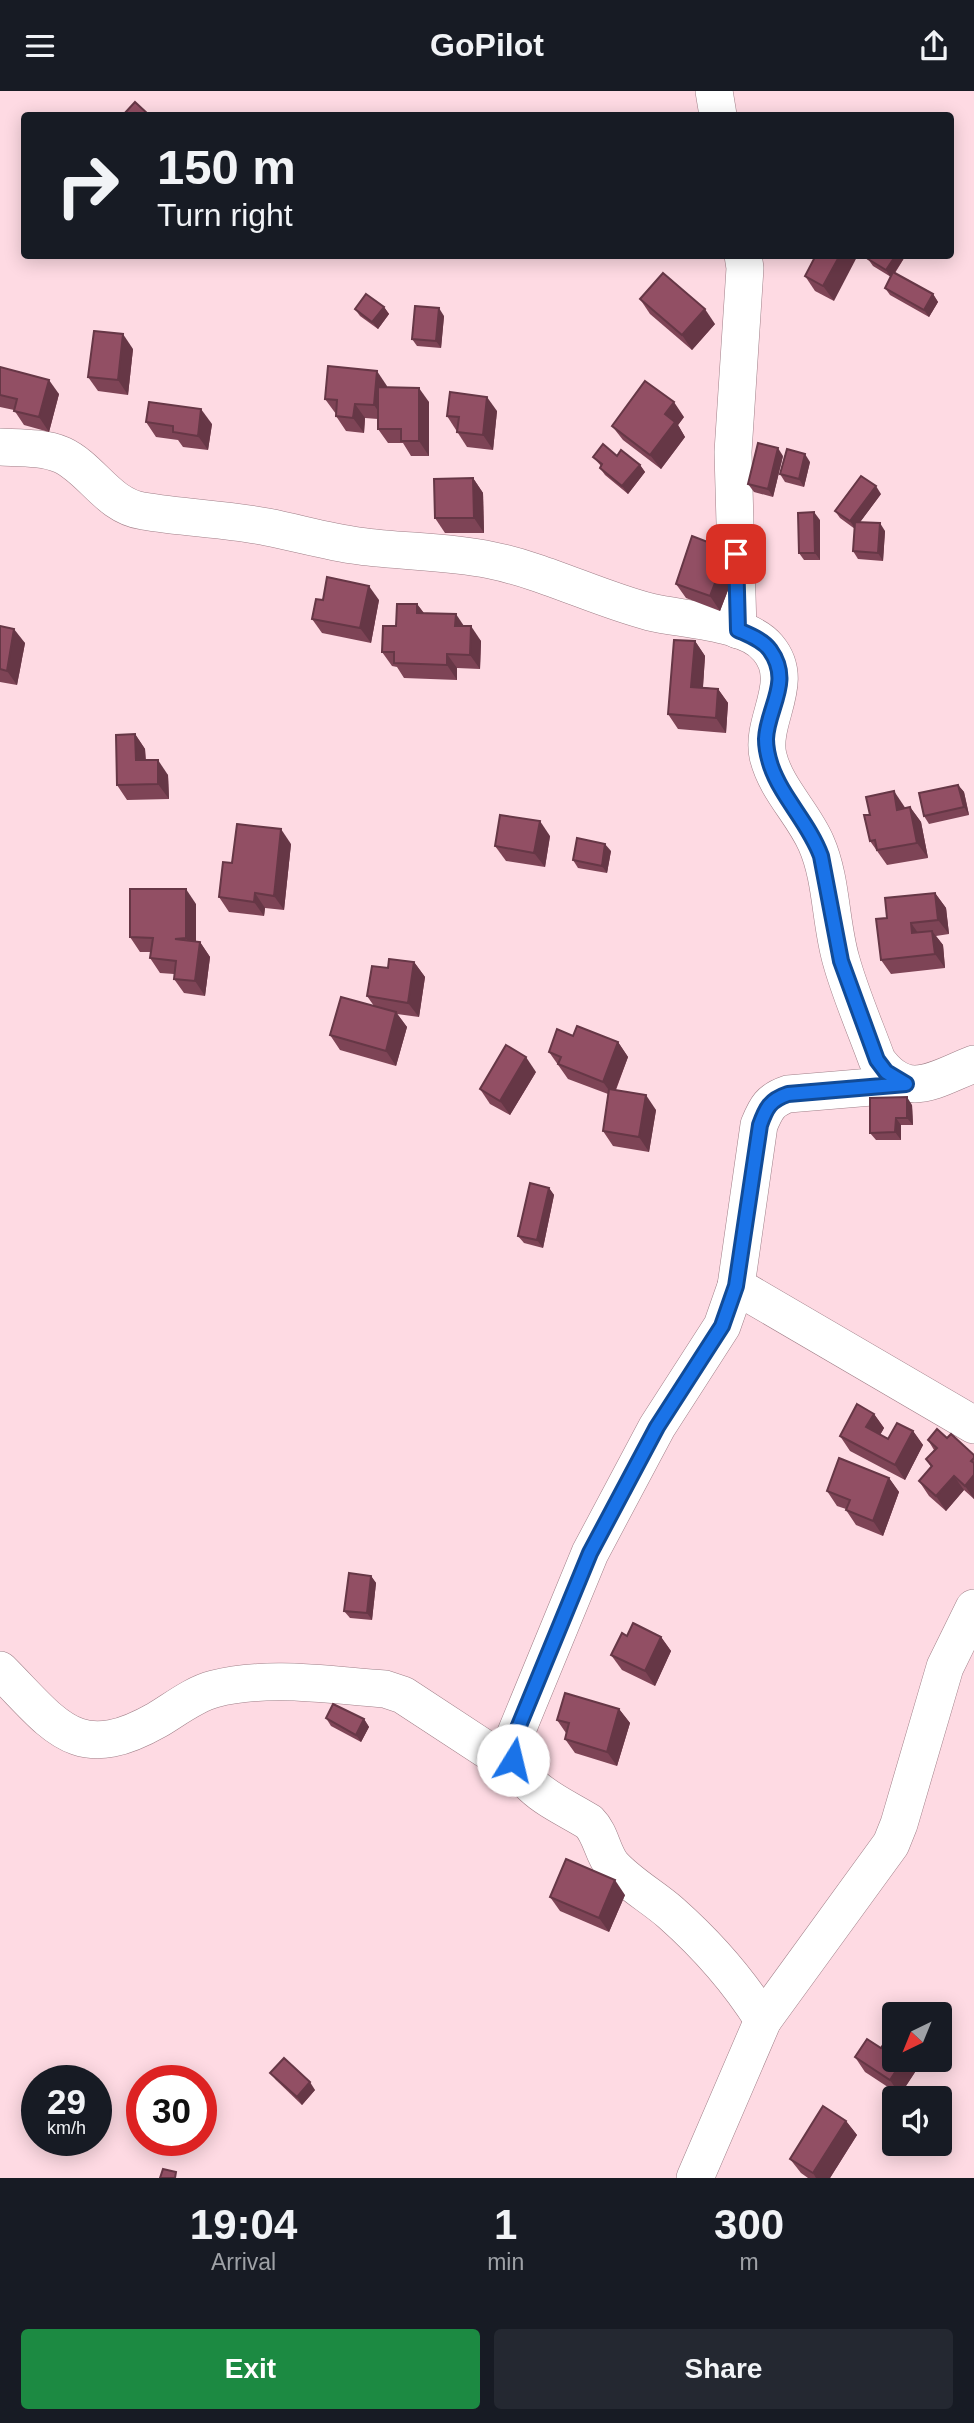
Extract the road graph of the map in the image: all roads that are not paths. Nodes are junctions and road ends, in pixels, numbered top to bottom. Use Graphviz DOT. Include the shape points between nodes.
graph roads {
  1 [pos="714,91"];
  2 [pos="718,112"];
  3 [pos="744,259"];
  4 [pos="0,446"];
  5 [pos="738,630"];
  6 [pos="974,1064"];
  7 [pos="906,1084"];
  8 [pos="736,1286"];
  9 [pos="974,1425"];
  10 [pos="974,1608"];
  11 [pos="0,1670"];
  12 [pos="519,1771"];
  13 [pos="763,2020"];
  14 [pos="695,2178"];
  1 -- 2 [label="street"];
  3 -- 5 [label="street" via="733,452"];
  4 -- 5 [label="street" via="64,456 112,497 138,510 266,527 338,544 488,559 539,572 637,608"];
  5 -- 7 [label="street" via="764,643 776,663 779,694 766,737 772,767 818,849 841,961 877,1060 886,1072"];
  6 -- 7 [label="street" via="921,1084"];
  7 -- 8 [label="street" via="788,1094 768,1106 760,1125"];
  8 -- 9 [label="street"];
  8 -- 12 [label="street" via="722,1326 657,1427 590,1553 511,1745"];
  10 -- 13 [label="street" via="945,1667 891,1844"];
  11 -- 12 [label="street" via="56,1726 84,1739 104,1741 131,1734 209,1690 234,1684 262,1681 385,1689 403,1695"];
  12 -- 13 [label="street" via="527,1783 596,1829 611,1863 714,1954"];
  13 -- 14 [label="street"];
}
